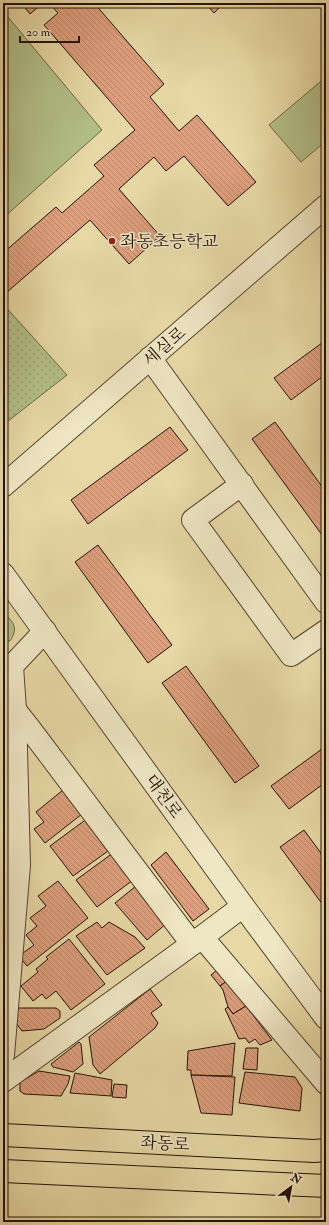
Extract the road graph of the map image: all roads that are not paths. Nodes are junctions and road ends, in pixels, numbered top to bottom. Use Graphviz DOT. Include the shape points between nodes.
graph roads {
  1 [pos="326,206"];
  2 [pos="150,358"];
  3 [pos="242,484"];
  4 [pos="3,486"];
  5 [pos="3,574"];
  6 [pos="326,602"];
  7 [pos="45,631"];
  8 [pos="326,631"];
  9 [pos="15,710"];
  10 [pos="243,906"];
  11 [pos="197,940"];
  12 [pos="326,1018"];
  13 [pos="3,1055"];
  14 [pos="3,1081"];
  15 [pos="326,1083"];
  16 [pos="3,1135"];
  17 [pos="326,1150"];
  18 [pos="3,1171"];
  19 [pos="326,1186"];
  1 -- 2 [label="street, 세실로"];
  2 -- 3 [label="street"];
  2 -- 4 [label="street, 세실로"];
  3 -- 6 [label="street"];
  3 -- 8 [label="street" via="193,520 291,655"];
  5 -- 7 [label="street, 대천로"];
  7 -- 9 [label="street" via="12,666"];
  7 -- 10 [label="street, 대천로"];
  9 -- 11 [label="street"];
  9 -- 13 [label="street" via="18,865"];
  10 -- 11 [label="street"];
  10 -- 12 [label="street, 대천로"];
  11 -- 14 [label="street"];
  11 -- 15 [label="street"];
  16 -- 17 [label="main road, 좌동로"];
  18 -- 19 [label="main road, 좌동로"];
}
